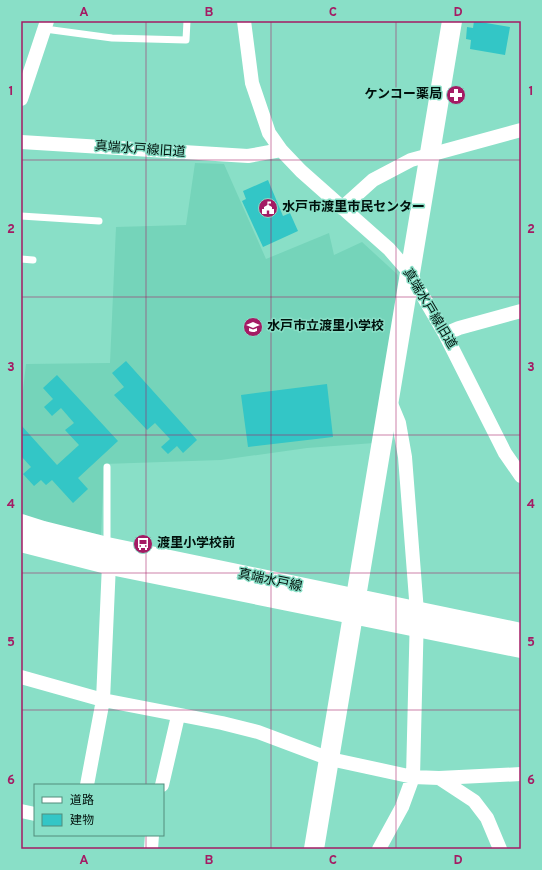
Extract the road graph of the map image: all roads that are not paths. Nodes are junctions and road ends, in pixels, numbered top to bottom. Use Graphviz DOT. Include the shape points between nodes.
graph roads {
  1 [pos="187,21"];
  2 [pos="244,21"];
  3 [pos="452,21"];
  4 [pos="46,25"];
  5 [pos="21,99"];
  6 [pos="521,130"];
  7 [pos="21,142"];
  8 [pos="280,150"];
  9 [pos="431,154"];
  10 [pos="342,208"];
  11 [pos="21,216"];
  12 [pos="99,221"];
  13 [pos="21,259"];
  14 [pos="33,260"];
  15 [pos="409,272"];
  16 [pos="521,311"];
  17 [pos="446,334"];
  18 [pos="389,399"];
  19 [pos="107,467"];
  20 [pos="521,476"];
  21 [pos="21,524"];
  22 [pos="21,542"];
  23 [pos="108,556"];
  24 [pos="354,606"];
  25 [pos="416,619"];
  26 [pos="521,632"];
  27 [pos="521,648"];
  28 [pos="21,677"];
  29 [pos="103,700"];
  30 [pos="178,716"];
  31 [pos="330,759"];
  32 [pos="521,774"];
  33 [pos="413,777"];
  34 [pos="439,778"];
  35 [pos="87,784"];
  36 [pos="162,784"];
  37 [pos="21,811"];
  38 [pos="34,814"];
  39 [pos="152,836"];
  40 [pos="150,849"];
  41 [pos="314,849"];
  42 [pos="379,849"];
  43 [pos="500,849"];
  1 -- 4 [label="lane" via="186,40 112,38"];
  2 -- 8 [label="street" via="252,83 269,133"];
  3 -- 9 [label="street"];
  4 -- 5 [label="street"];
  6 -- 9 [label="street"];
  7 -- 8 [label="street, 真端水戸線旧道" via="248,156"];
  8 -- 10 [label="street, 真端水戸線旧道"];
  9 -- 10 [label="street" via="411,160 373,180"];
  9 -- 15 [label="street"];
  10 -- 15 [label="street, 真端水戸線旧道" via="389,249"];
  11 -- 12 [label="lane"];
  13 -- 14 [label="lane"];
  15 -- 17 [label="street, 真端水戸線旧道"];
  15 -- 18 [label="street"];
  16 -- 17 [label="street"];
  17 -- 20 [label="street, 真端水戸線旧道" via="505,454"];
  18 -- 24 [label="street"];
  18 -- 25 [label="street" via="399,423 405,457"];
  19 -- 23 [label="lane"];
  21 -- 23 [label="street, 真端水戸線"];
  22 -- 23 [label="street, 真端水戸線"];
  23 -- 24 [label="street, 真端水戸線"];
  23 -- 29 [label="street"];
  24 -- 25 [label="street, 真端水戸線"];
  24 -- 31 [label="street"];
  25 -- 26 [label="street, 真端水戸線"];
  25 -- 27 [label="street, 真端水戸線"];
  25 -- 33 [label="street"];
  28 -- 29 [label="street"];
  29 -- 30 [label="street"];
  29 -- 35 [label="street"];
  30 -- 31 [label="street" via="258,732"];
  30 -- 36 [label="street"];
  31 -- 33 [label="street"];
  31 -- 41 [label="street"];
  32 -- 34 [label="street"];
  33 -- 34 [label="street"];
  33 -- 42 [label="street" via="402,807"];
  34 -- 43 [label="street" via="474,800 487,818"];
  37 -- 38 [label="street"];
  39 -- 40 [label="street"];
}
